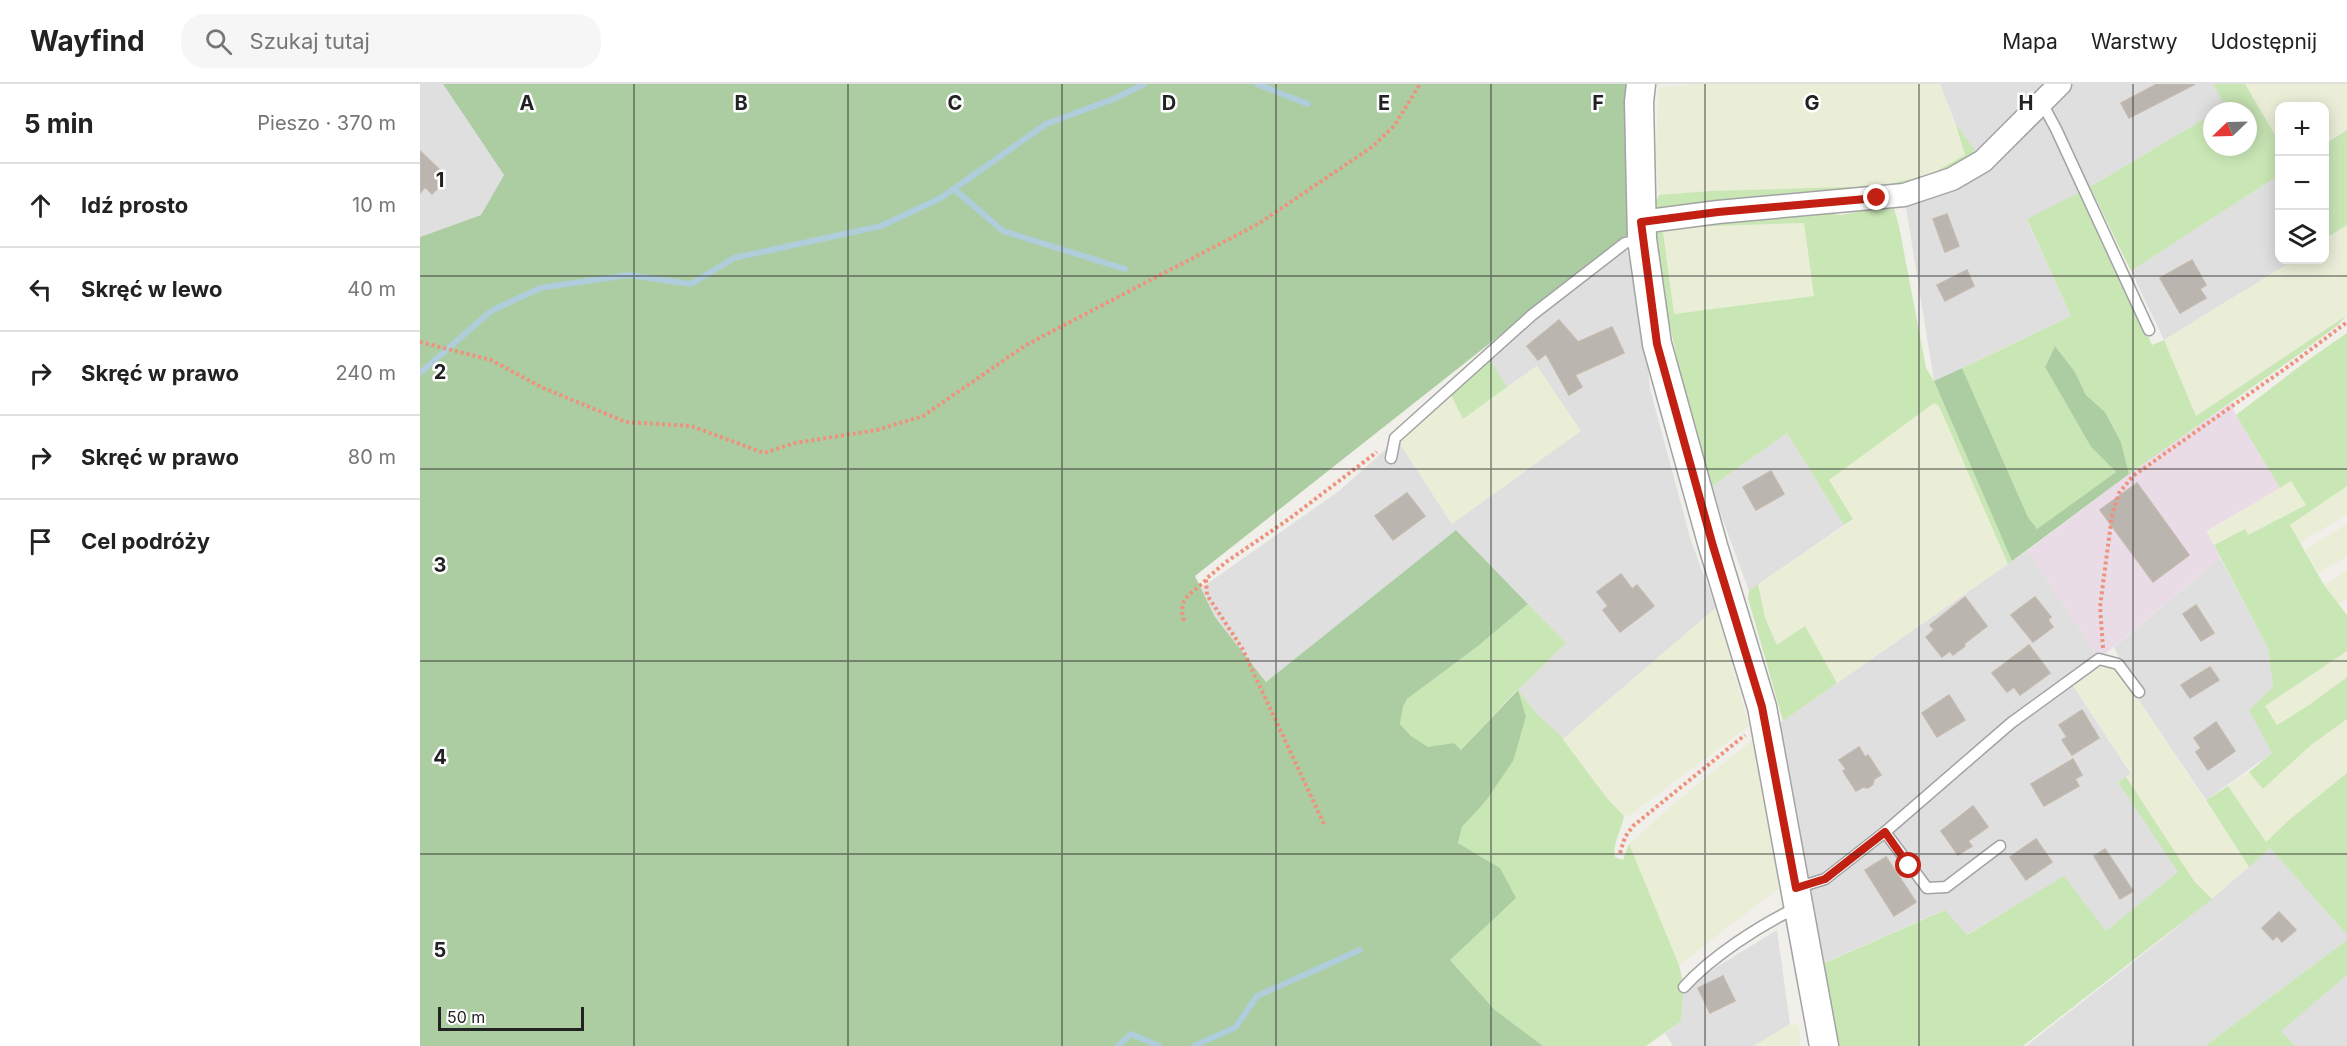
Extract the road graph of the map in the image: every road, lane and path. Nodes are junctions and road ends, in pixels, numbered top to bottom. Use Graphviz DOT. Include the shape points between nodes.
graph roads {
  1 [pos="1420,84"];
  2 [pos="1641,84"];
  3 [pos="2060,84"];
  4 [pos="2042,103"];
  5 [pos="1642,230"];
  6 [pos="2347,322"];
  7 [pos="2150,330"];
  8 [pos="420,342"];
  9 [pos="1395,438"];
  10 [pos="1391,458"];
  11 [pos="1206,579"];
  12 [pos="1184,621"];
  13 [pos="2104,660"];
  14 [pos="2139,692"];
  15 [pos="1765,722"];
  16 [pos="1324,824"];
  17 [pos="1885,832"];
  18 [pos="2000,846"];
  19 [pos="1620,854"];
  20 [pos="1798,897"];
  21 [pos="1684,987"];
  22 [pos="1824,1046"];
  1 -- 8 [label="path" via="1394,126 1372,147 1258,224 1026,345 922,416 877,430 795,443 764,453 691,426 626,422 543,388 491,360"];
  2 -- 5 [label="street"];
  3 -- 4 [label="street"];
  4 -- 5 [label="street" via="1983,161 1952,179 1904,195 1718,212"];
  4 -- 7 [label="lane"];
  5 -- 9 [label="lane" via="1532,315"];
  5 -- 15 [label="street" via="1657,344"];
  6 -- 13 [label="path" via="2133,476 2119,492 2112,515 2100,608"];
  9 -- 10 [label="lane"];
  9 -- 11 [label="path"];
  11 -- 12 [label="path" via="1183,601"];
  11 -- 16 [label="path" via="1207,595 1242,648"];
  13 -- 14 [label="lane" via="2118,664"];
  13 -- 17 [label="lane" via="2098,659 2011,723"];
  15 -- 19 [label="path" via="1633,826"];
  15 -- 20 [label="street"];
  17 -- 18 [label="lane" via="1927,888 1946,887"];
  17 -- 20 [label="lane"];
  20 -- 21 [label="lane" via="1777,917 1699,970"];
  20 -- 22 [label="street"];
}
